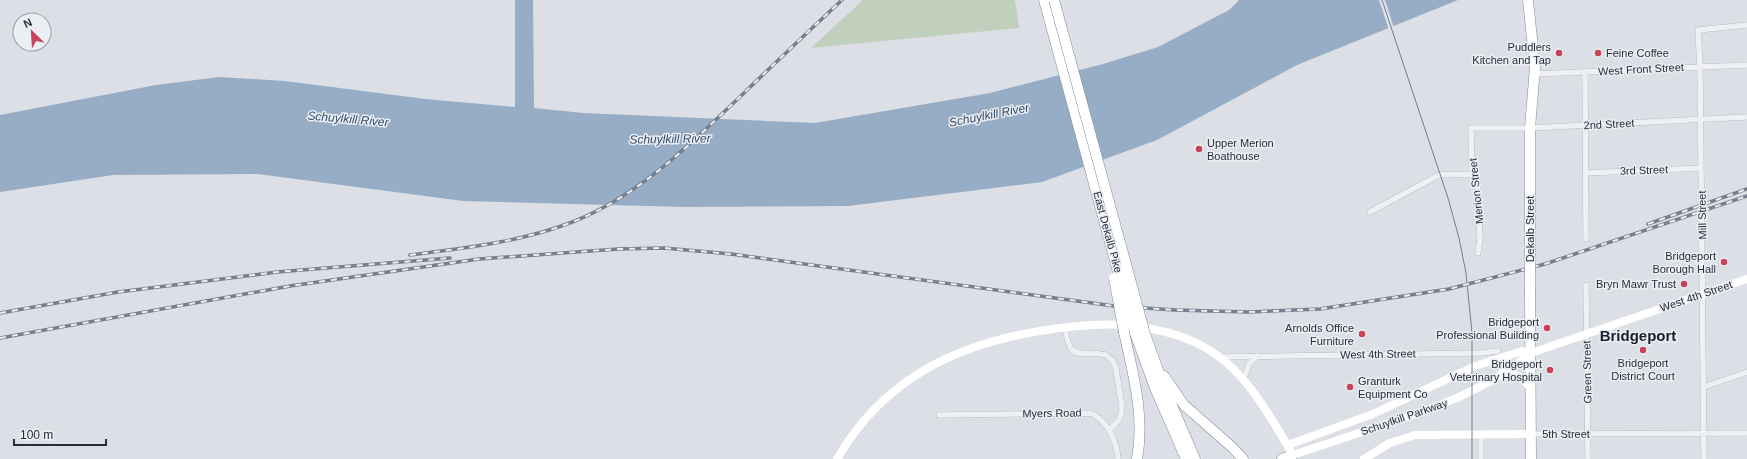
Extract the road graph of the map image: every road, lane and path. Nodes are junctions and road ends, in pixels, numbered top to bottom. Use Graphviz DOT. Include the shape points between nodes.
graph roads {
  1 [pos="1044,0"];
  2 [pos="1054,0"];
  3 [pos="1528,0"];
  4 [pos="1747,25"];
  5 [pos="1747,65"];
  6 [pos="1700,67"];
  7 [pos="1584,72"];
  8 [pos="1535,74"];
  9 [pos="1747,117"];
  10 [pos="1701,120"];
  11 [pos="1585,125"];
  12 [pos="1471,128"];
  13 [pos="1530,128"];
  14 [pos="1702,168"];
  15 [pos="1586,173"];
  16 [pos="1474,174"];
  17 [pos="1370,212"];
  18 [pos="1586,239"];
  19 [pos="1478,253"];
  20 [pos="1117,268"];
  21 [pos="1747,279"];
  22 [pos="1586,285"];
  23 [pos="1703,294"];
  24 [pos="1065,327"];
  25 [pos="1140,333"];
  26 [pos="1587,333"];
  27 [pos="1498,350"];
  28 [pos="1531,353"];
  29 [pos="1258,356"];
  30 [pos="1220,357"];
  31 [pos="1158,372"];
  32 [pos="1747,372"];
  33 [pos="1501,373"];
  34 [pos="1244,379"];
  35 [pos="1704,386"];
  36 [pos="1531,389"];
  37 [pos="939,415"];
  38 [pos="1109,430"];
  39 [pos="1747,432"];
  40 [pos="1704,433"];
  41 [pos="1481,434"];
  42 [pos="1531,434"];
  43 [pos="1588,434"];
  44 [pos="1288,445"];
  45 [pos="1293,455"];
  46 [pos="837,459"];
  47 [pos="1118,459"];
  48 [pos="1137,459"];
  49 [pos="1186,459"];
  50 [pos="1195,459"];
  51 [pos="1244,459"];
  52 [pos="1282,459"];
  53 [pos="1364,459"];
  54 [pos="1481,459"];
  55 [pos="1531,459"];
  56 [pos="1588,459"];
  57 [pos="1704,459"];
  1 -- 20 [label="highway, East Dekalb Pike"];
  2 -- 25 [label="highway, East Dekalb Pike, bridge"];
  3 -- 8 [label="highway, Dekalb Street"];
  4 -- 6 [label="street, Mill Street" via="1698,30"];
  5 -- 6 [label="street, West Front Street"];
  6 -- 7 [label="street, West Front Street"];
  6 -- 10 [label="street, Mill Street"];
  7 -- 8 [label="street, West Front Street"];
  7 -- 11 [label="street"];
  8 -- 13 [label="highway, Dekalb Street"];
  9 -- 10 [label="street, 2nd Street"];
  10 -- 11 [label="street, 2nd Street"];
  10 -- 14 [label="street, Mill Street"];
  11 -- 13 [label="street, 2nd Street"];
  11 -- 15 [label="street"];
  12 -- 13 [label="street, 2nd Street"];
  12 -- 16 [label="street, Merion Street"];
  13 -- 28 [label="highway, Dekalb Street, bridge"];
  14 -- 15 [label="street, 3rd Street"];
  14 -- 23 [label="street, Mill Street"];
  15 -- 18 [label="street"];
  16 -- 17 [label="street" via="1439,175"];
  16 -- 19 [label="street, Merion Street" via="1478,192"];
  20 -- 25 [label="highway, East Dekalb Pike, bridge"];
  20 -- 48 [label="highway, bridge" via="1114,279 1140,413"];
  21 -- 23 [label="main road, West 4th Street"];
  22 -- 26 [label="street, Green Street"];
  23 -- 26 [label="main road, West 4th Street"];
  23 -- 35 [label="street, Mill Street"];
  24 -- 30 [label="main road" via="1122,325 1159,330 1191,340"];
  24 -- 38 [label="street" via="1067,342 1074,352 1106,355 1115,365 1122,414"];
  24 -- 46 [label="main road" via="1029,332 994,341 955,354 926,368 900,385 877,406 855,431"];
  25 -- 31 [label="highway, East Dekalb Pike"];
  25 -- 49 [label="highway, East Dekalb Pike" via="1155,388"];
  26 -- 28 [label="main road, West 4th Street"];
  26 -- 43 [label="street, Green Street"];
  27 -- 29 [label="street, West 4th Street" via="1480,353"];
  28 -- 33 [label="main road, Schuylkill Parkway"];
  28 -- 36 [label="highway, Dekalb Street"];
  28 -- 44 [label="main road, Schuylkill Parkway" via="1522,351 1475,366 1368,417"];
  29 -- 30 [label="street, West 4th Street"];
  29 -- 34 [label="street" via="1249,364"];
  30 -- 34 [label="main road"];
  31 -- 50 [label="highway, East Dekalb Pike"];
  31 -- 51 [label="highway" via="1166,378 1178,399 1189,411"];
  32 -- 35 [label="street"];
  33 -- 36 [label="main road" via="1519,376"];
  33 -- 45 [label="main road, Schuylkill Parkway" via="1436,407"];
  34 -- 44 [label="main road"];
  35 -- 40 [label="street, Mill Street"];
  36 -- 42 [label="highway, Dekalb Street"];
  37 -- 38 [label="street, Myers Road" via="1083,412 1097,417"];
  38 -- 47 [label="street, Myers Road" via="1118,449"];
  39 -- 40 [label="street, 5th Street"];
  40 -- 43 [label="street, 5th Street"];
  40 -- 57 [label="street, Mill Street"];
  41 -- 42 [label="main road, 5th Street"];
  41 -- 53 [label="main road, 5th Street" via="1415,435 1398,439"];
  41 -- 54 [label="street"];
  42 -- 43 [label="street, 5th Street"];
  42 -- 55 [label="highway, Dekalb Street"];
  43 -- 56 [label="street, Green Street"];
  44 -- 45 [label="main road"];
  45 -- 52 [label="highway"];
}
